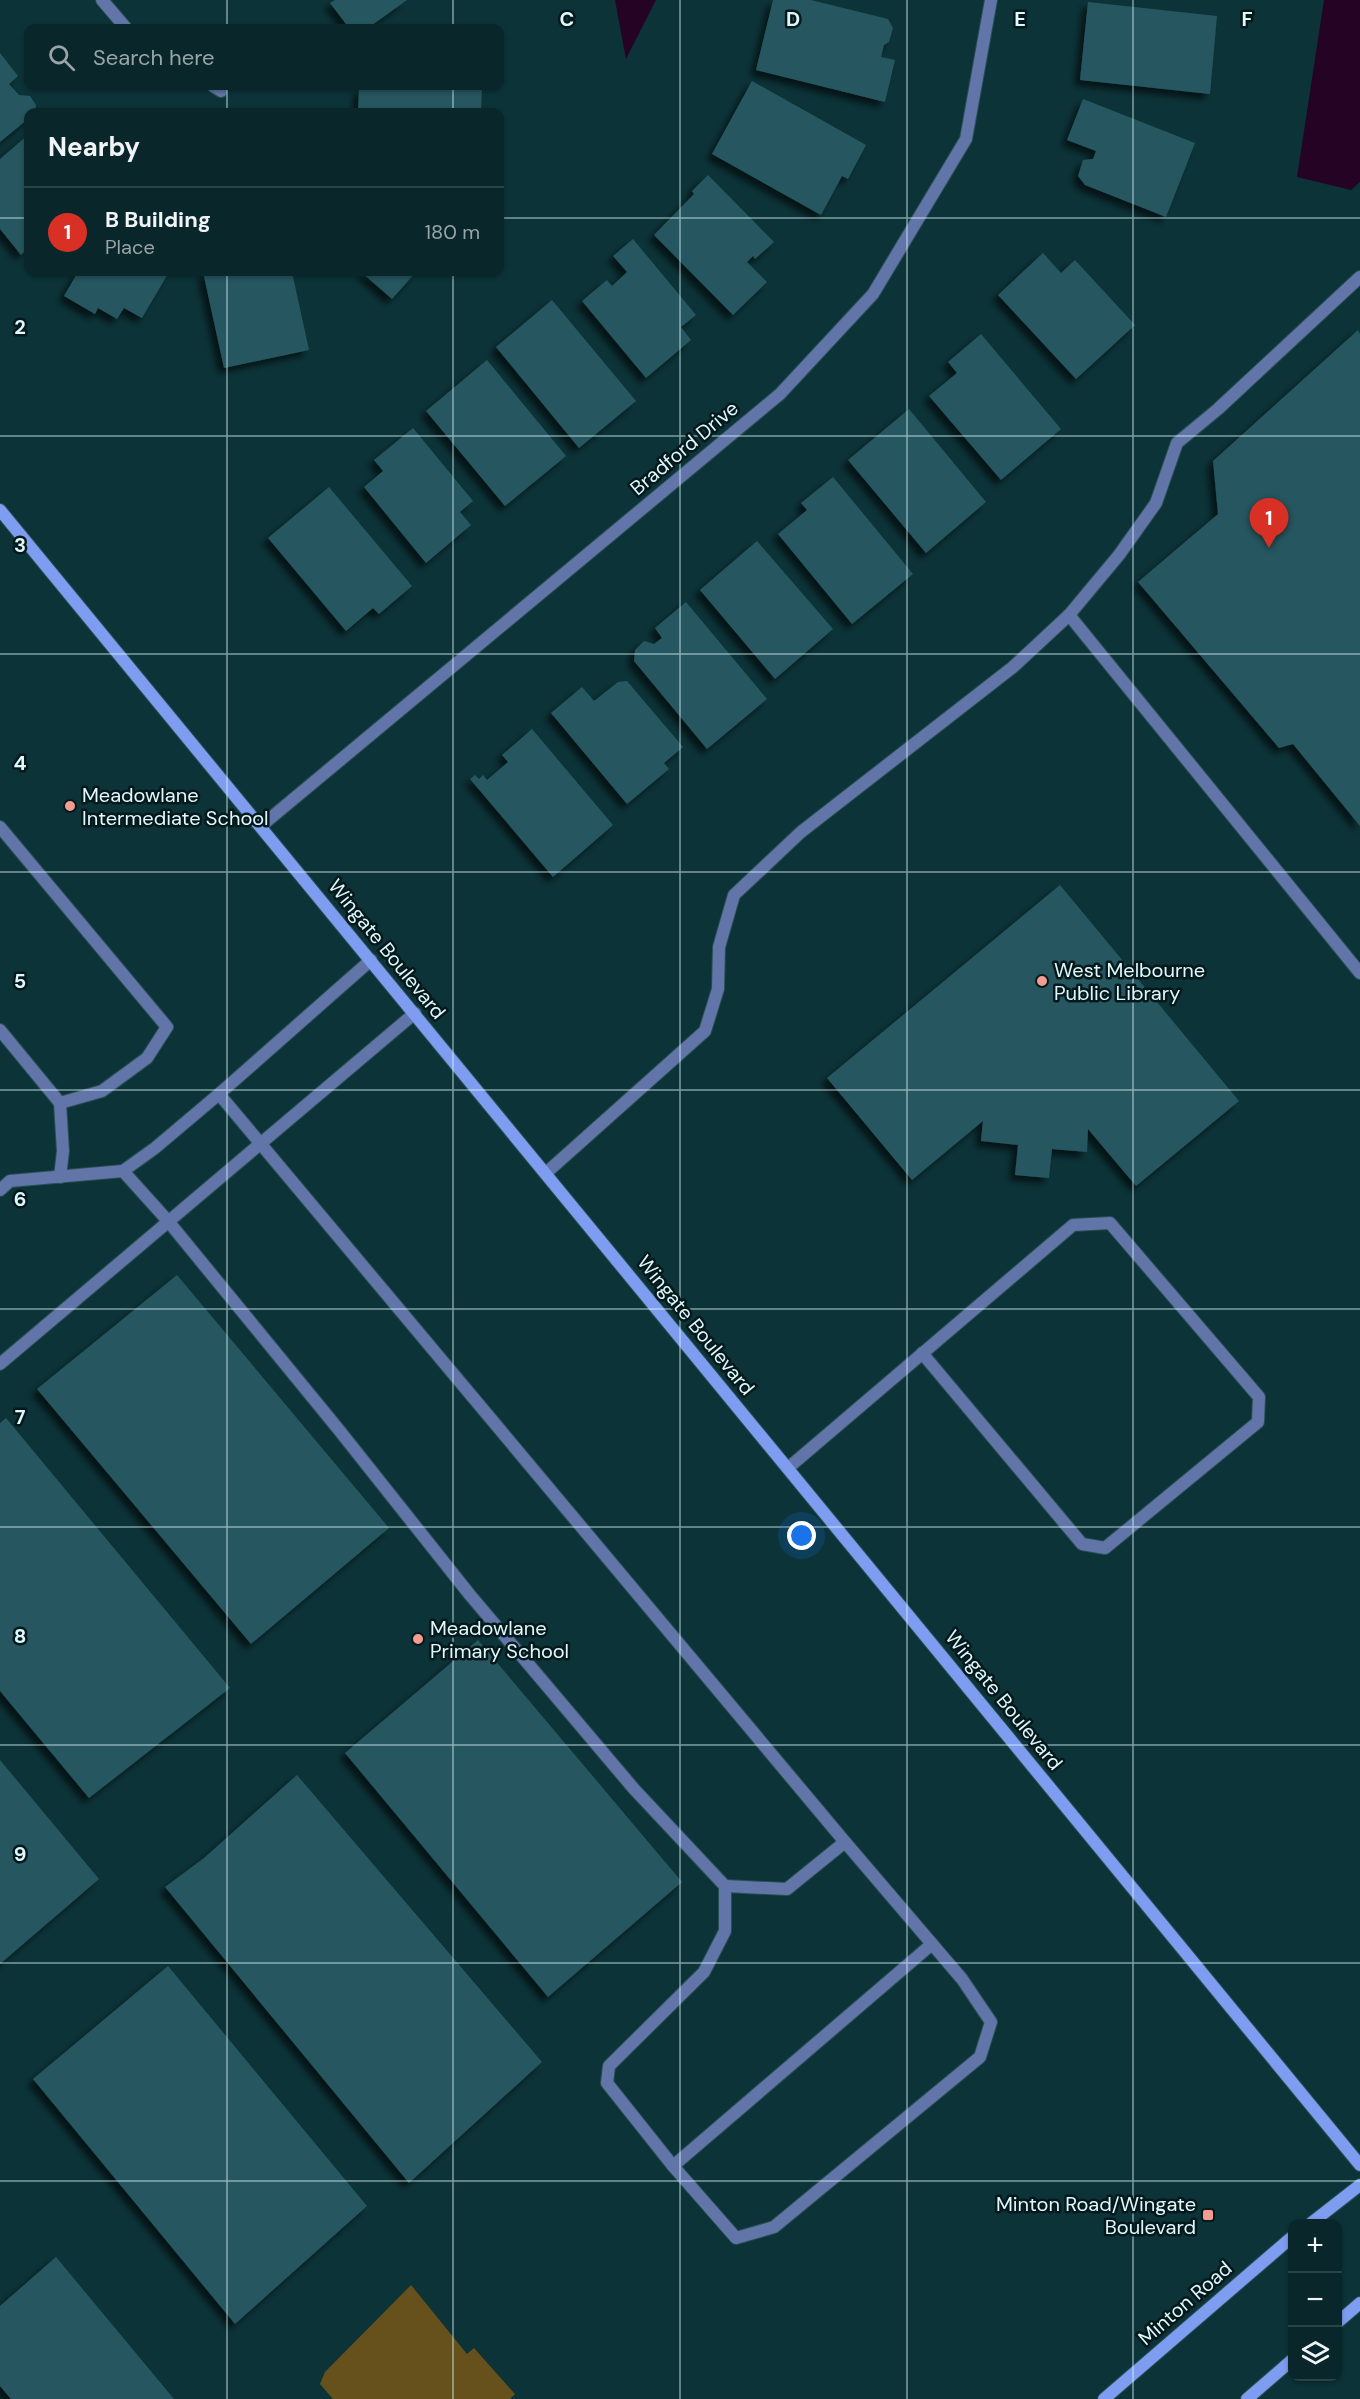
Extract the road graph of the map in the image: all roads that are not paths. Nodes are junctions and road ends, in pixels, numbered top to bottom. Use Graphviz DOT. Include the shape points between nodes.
graph roads {
  1 [pos="102,0"];
  2 [pos="991,0"];
  3 [pos="123,24"];
  4 [pos="1360,277"];
  5 [pos="0,510"];
  6 [pos="1069,615"];
  7 [pos="261,826"];
  8 [pos="0,827"];
  9 [pos="371,960"];
  10 [pos="1360,973"];
  11 [pos="415,1013"];
  12 [pos="0,1030"];
  13 [pos="219,1094"];
  14 [pos="60,1103"];
  15 [pos="261,1144"];
  16 [pos="123,1171"];
  17 [pos="546,1173"];
  18 [pos="60,1177"];
  19 [pos="0,1190"];
  20 [pos="168,1221"];
  21 [pos="922,1353"];
  22 [pos="0,1364"];
  23 [pos="788,1468"];
  24 [pos="845,1842"];
  25 [pos="725,1886"];
  26 [pos="932,1944"];
  27 [pos="1360,2165"];
  28 [pos="673,2166"];
  29 [pos="1360,2186"];
  30 [pos="1315,2219"];
  31 [pos="1288,2241"];
  32 [pos="1360,2303"];
  33 [pos="1342,2319"];
  34 [pos="1288,2364"];
  35 [pos="1104,2399"];
  36 [pos="1247,2399"];
  1 -- 3 [label="street"];
  2 -- 7 [label="street, Bradford Drive" via="966,139 873,294 780,394"];
  4 -- 6 [label="street" via="1177,443 1156,503"];
  5 -- 7 [label="street, Wingate Boulevard"];
  6 -- 10 [label="street"];
  6 -- 17 [label="street" via="1013,667 801,832 734,895 719,947 718,989 705,1031"];
  7 -- 9 [label="street, Wingate Boulevard"];
  8 -- 14 [label="street" via="167,1027 147,1058 102,1091"];
  9 -- 11 [label="street, Wingate Boulevard"];
  9 -- 13 [label="street"];
  11 -- 15 [label="street"];
  11 -- 17 [label="street, Wingate Boulevard"];
  12 -- 14 [label="street"];
  13 -- 15 [label="street"];
  13 -- 16 [label="street"];
  14 -- 18 [label="street"];
  15 -- 20 [label="street"];
  15 -- 24 [label="street"];
  16 -- 18 [label="street"];
  16 -- 20 [label="street"];
  17 -- 23 [label="street, Wingate Boulevard"];
  18 -- 19 [label="street" via="10,1181"];
  20 -- 22 [label="street"];
  20 -- 25 [label="street" via="470,1595 634,1789"];
  21 -- 21 [label="street" via="1073,1225 1110,1223 1259,1397 1258,1422 1105,1548 1082,1544"];
  21 -- 23 [label="street"];
  23 -- 27 [label="street, Wingate Boulevard"];
  24 -- 25 [label="street" via="787,1889"];
  24 -- 26 [label="street"];
  25 -- 28 [label="street" via="725,1931 704,1972 609,2066 607,2083"];
  26 -- 28 [label="street"];
  26 -- 28 [label="street" via="991,2022 980,2057 774,2227 736,2238"];
  29 -- 30 [label="street"];
  31 -- 35 [label="street, Minton Road"];
  32 -- 33 [label="street"];
  34 -- 36 [label="street"];
}
